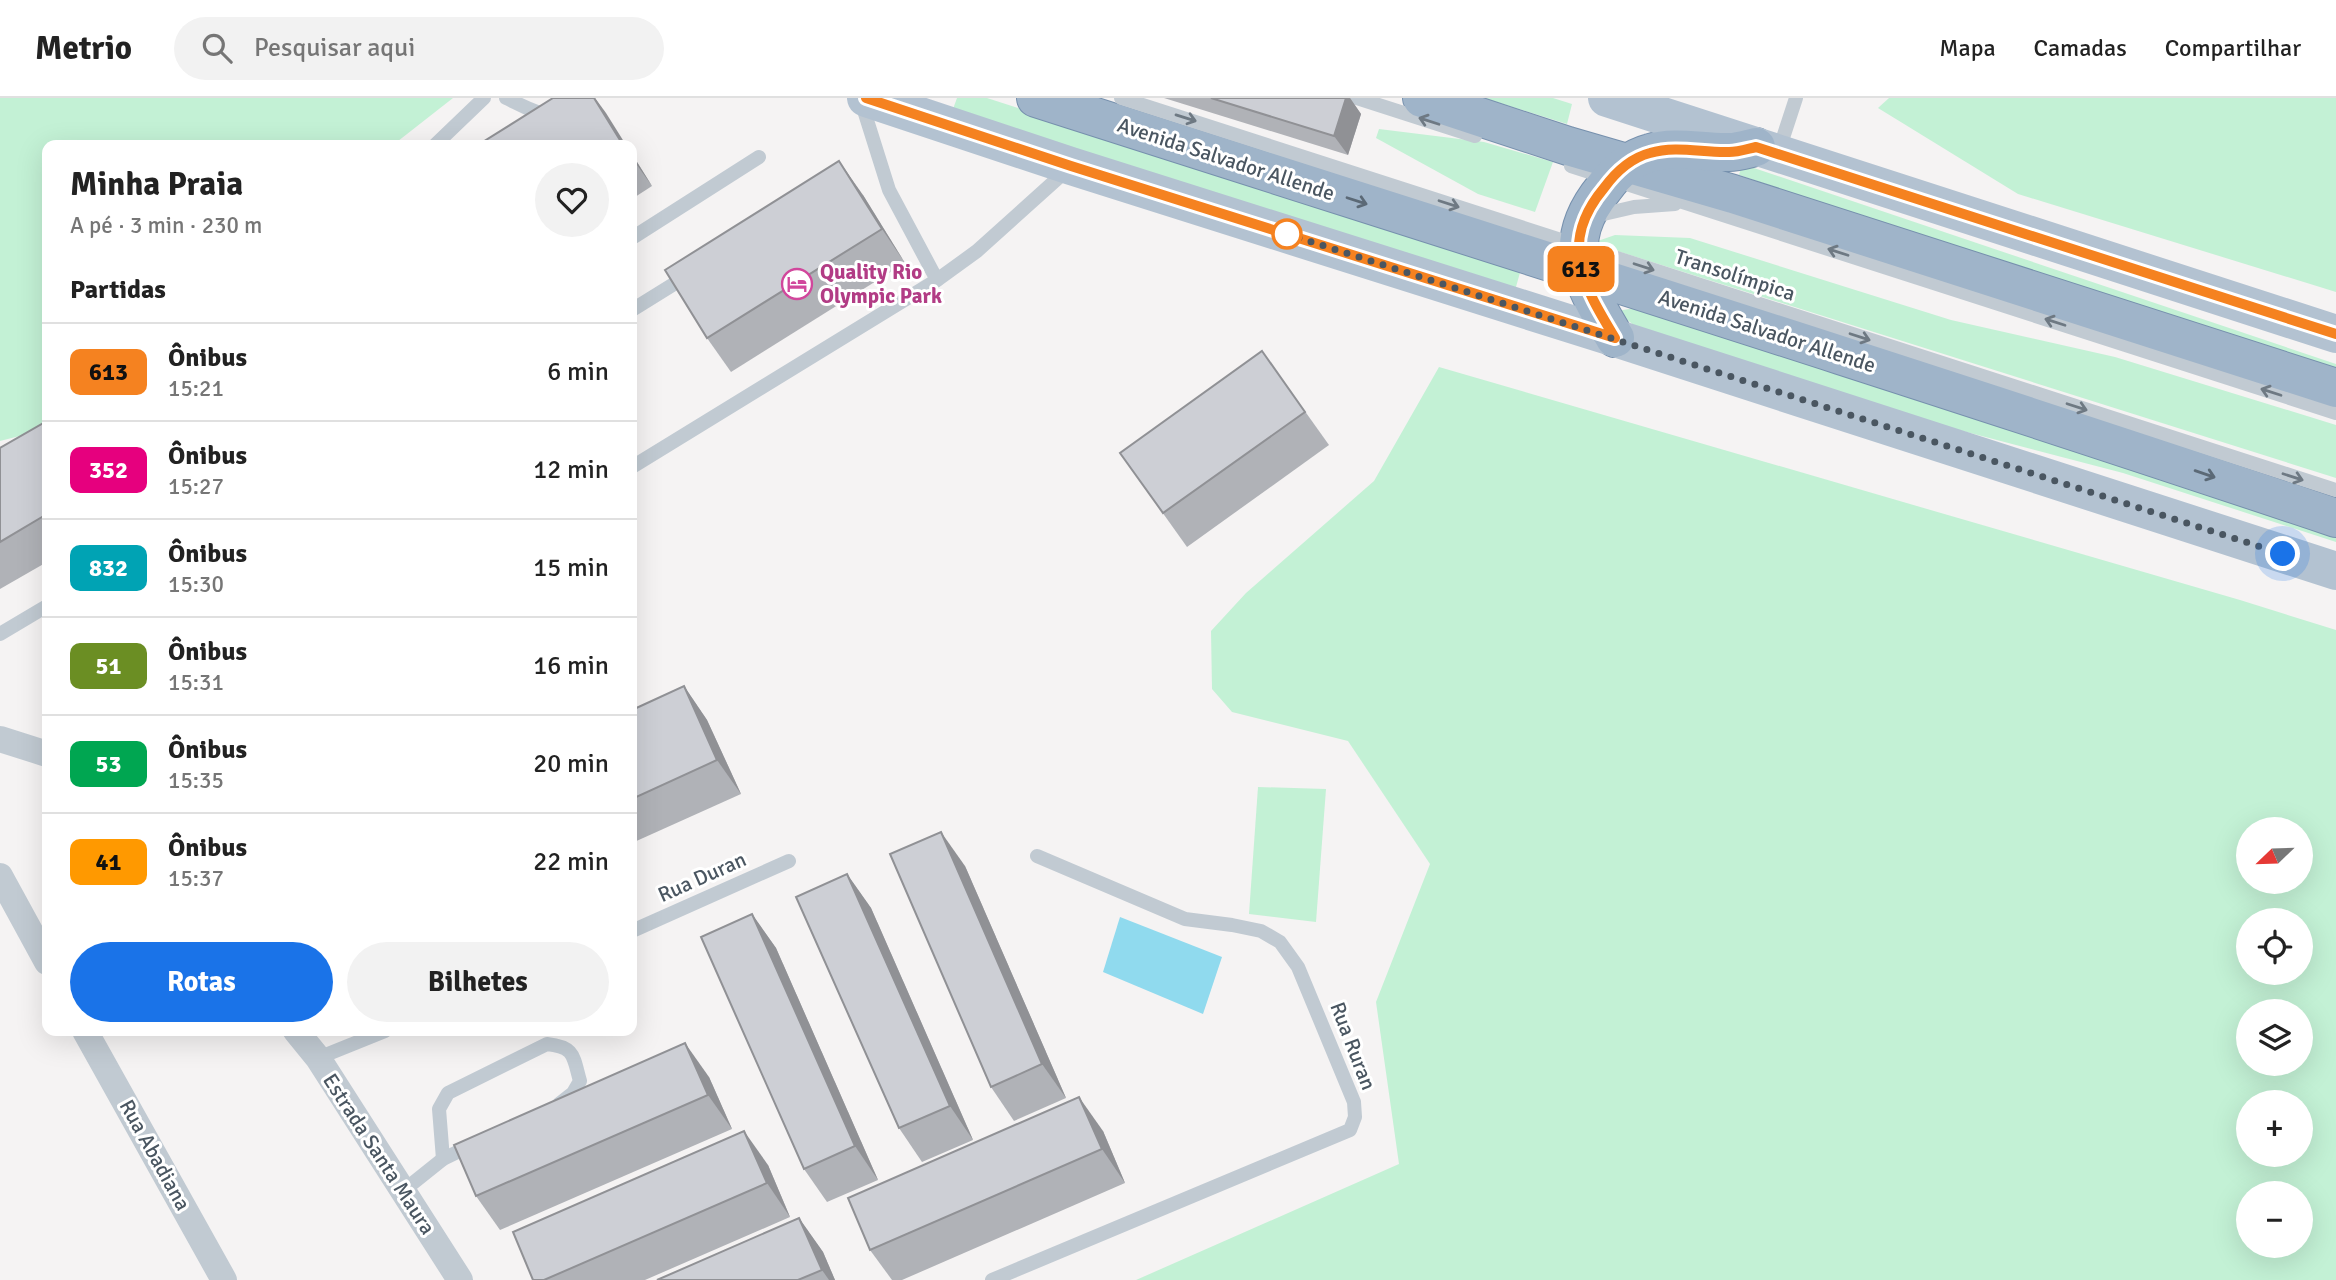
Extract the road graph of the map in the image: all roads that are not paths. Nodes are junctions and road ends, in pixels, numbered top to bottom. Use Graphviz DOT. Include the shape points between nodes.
graph roads {
  1 [pos="484,98"];
  2 [pos="506,98"];
  3 [pos="579,98"];
  4 [pos="863,98"];
  5 [pos="1036,98"];
  6 [pos="1121,98"];
  7 [pos="1357,98"];
  8 [pos="1422,98"];
  9 [pos="1607,98"];
  10 [pos="1796,98"];
  11 [pos="1648,105"];
  12 [pos="1486,139"];
  13 [pos="440,140"];
  14 [pos="1767,151"];
  15 [pos="759,157"];
  16 [pos="1563,163"];
  17 [pos="1071,166"];
  18 [pos="1620,171"];
  19 [pos="1683,203"];
  20 [pos="637,236"];
  21 [pos="1581,246"];
  22 [pos="698,270"];
  23 [pos="937,280"];
  24 [pos="637,307"];
  25 [pos="2336,334"];
  26 [pos="1615,338"];
  27 [pos="2336,387"];
  28 [pos="2336,413"];
  29 [pos="637,464"];
  30 [pos="2336,490"];
  31 [pos="2336,518"];
  32 [pos="2336,571"];
  33 [pos="42,609"];
  34 [pos="0,634"];
  35 [pos="0,738"];
  36 [pos="42,752"];
  37 [pos="1037,856"];
  38 [pos="789,861"];
  39 [pos="0,876"];
  40 [pos="637,928"];
  41 [pos="42,953"];
  42 [pos="88,1036"];
  43 [pos="300,1036"];
  44 [pos="373,1036"];
  45 [pos="318,1058"];
  46 [pos="546,1111"];
  47 [pos="488,1138"];
  48 [pos="443,1159"];
  49 [pos="402,1191"];
  50 [pos="224,1280"];
  51 [pos="460,1280"];
  52 [pos="992,1280"];
  1 -- 13 [label="lane"];
  2 -- 3 [label="lane" via="546,117 571,111"];
  4 -- 17 [label="main road"];
  4 -- 23 [label="lane" via="889,190"];
  5 -- 21 [label="highway, Avenida Salvador Allende, one-way"];
  6 -- 21 [label="lane, Transolímpica, one-way"];
  12 -- 7 [label="lane, one-way"];
  8 -- 18 [label="highway" via="1568,146"];
  9 -- 11 [label="main road"];
  10 -- 14 [label="lane"];
  11 -- 14 [label="main road"];
  14 -- 18 [label="highway" via="1674,149 1648,153"];
  14 -- 25 [label="main road"];
  15 -- 20 [label="lane"];
  16 -- 18 [label="lane"];
  17 -- 23 [label="lane" via="977,251"];
  17 -- 26 [label="main road"];
  18 -- 19 [label="lane"];
  18 -- 21 [label="highway" via="1592,202"];
  18 -- 27 [label="highway"];
  19 -- 21 [label="lane" via="1634,207"];
  28 -- 19 [label="lane, one-way"];
  21 -- 26 [label="highway" via="1586,288"];
  21 -- 30 [label="lane, Transolímpica, one-way"];
  21 -- 31 [label="highway, Avenida Salvador Allende, one-way"];
  22 -- 24 [label="lane"];
  23 -- 29 [label="lane"];
  26 -- 32 [label="main road"];
  33 -- 34 [label="lane"];
  35 -- 36 [label="street"];
  37 -- 52 [label="lane, Rua Ruran" via="1185,919 1261,931 1280,942 1298,967 1354,1102 1354,1117 1350,1130"];
  38 -- 40 [label="lane, Rua Duran"];
  39 -- 41 [label="street"];
  42 -- 50 [label="street, Rua Abadiana"];
  43 -- 45 [label="street, Estrada Santa Maura"];
  44 -- 45 [label="lane"];
  45 -- 49 [label="street, Estrada Santa Maura"];
  46 -- 48 [label="lane" via="573,1093 580,1081 572,1052 564,1046 547,1044 448,1093 439,1108"];
  47 -- 48 [label="lane"];
  48 -- 49 [label="lane"];
  49 -- 51 [label="street, Estrada Santa Maura"];
}
